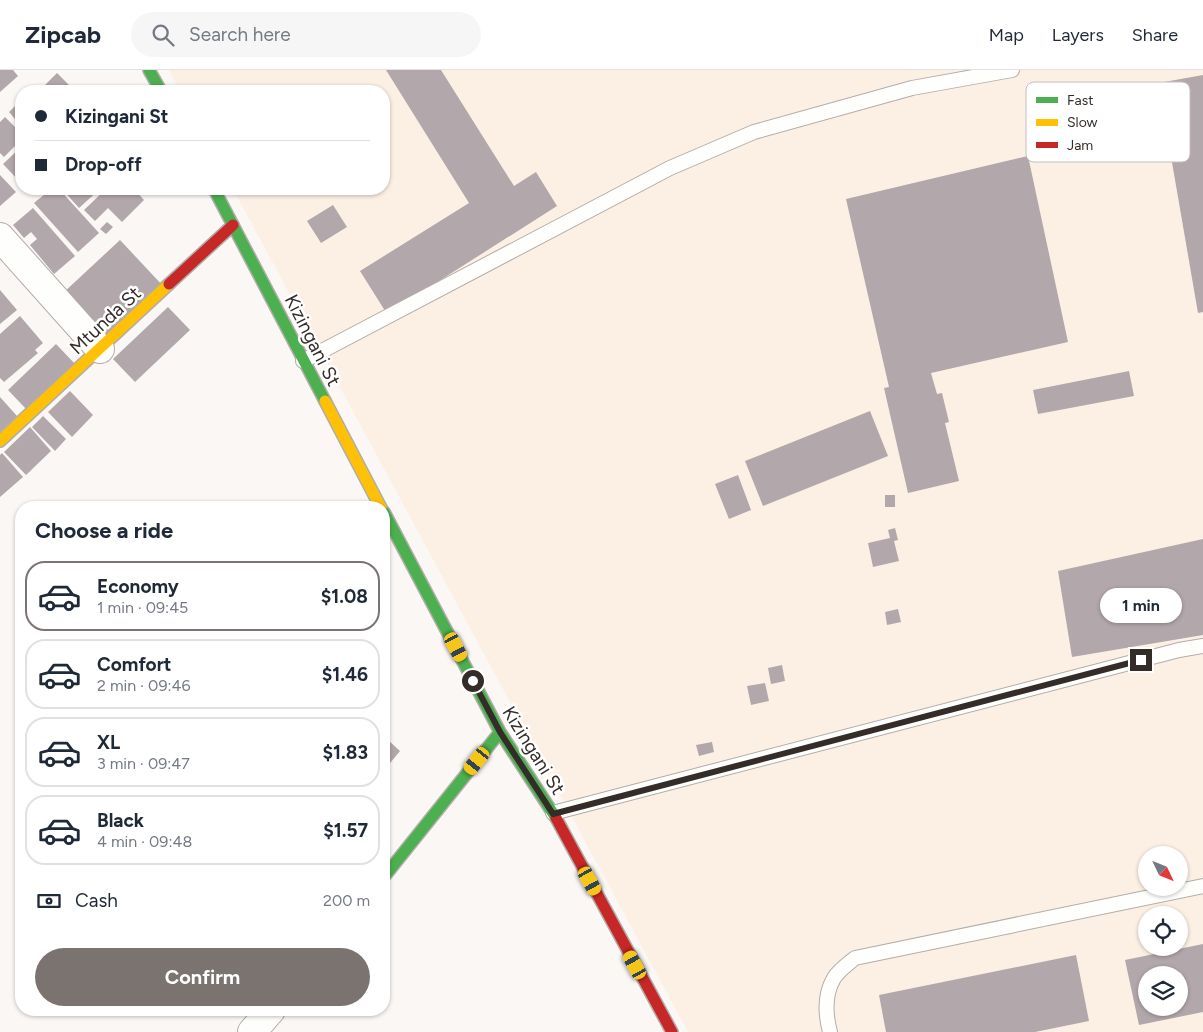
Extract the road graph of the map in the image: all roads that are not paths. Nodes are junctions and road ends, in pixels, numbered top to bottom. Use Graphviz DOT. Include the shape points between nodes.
graph roads {
  1 [pos="149,70"];
  2 [pos="1012,70"];
  3 [pos="158,85"];
  4 [pos="217,195"];
  5 [pos="233,225"];
  6 [pos="0,237"];
  7 [pos="100,349"];
  8 [pos="304,361"];
  9 [pos="0,441"];
  10 [pos="377,501"];
  11 [pos="390,523"];
  12 [pos="1203,646"];
  13 [pos="500,732"];
  14 [pos="553,814"];
  15 [pos="390,870"];
  16 [pos="1203,886"];
  17 [pos="266,1016"];
  18 [pos="252,1032"];
  19 [pos="672,1032"];
  20 [pos="830,1032"];
  1 -- 3 [label="street"];
  2 -- 8 [label="lane" via="912,88 754,132 670,168"];
  4 -- 5 [label="street, Kizingani St"];
  5 -- 7 [label="street, Mtunda St"];
  5 -- 8 [label="street, Kizingani St"];
  6 -- 7 [label="street"];
  7 -- 9 [label="street, Mtunda St"];
  8 -- 10 [label="street, Kizingani St"];
  11 -- 13 [label="street, Kizingani St"];
  12 -- 14 [label="lane"];
  13 -- 14 [label="street, Kizingani St"];
  13 -- 15 [label="street"];
  14 -- 19 [label="street, Kizingani St"];
  16 -- 20 [label="lane" via="855,958 835,976 826,997"];
  17 -- 18 [label="street"];
}
